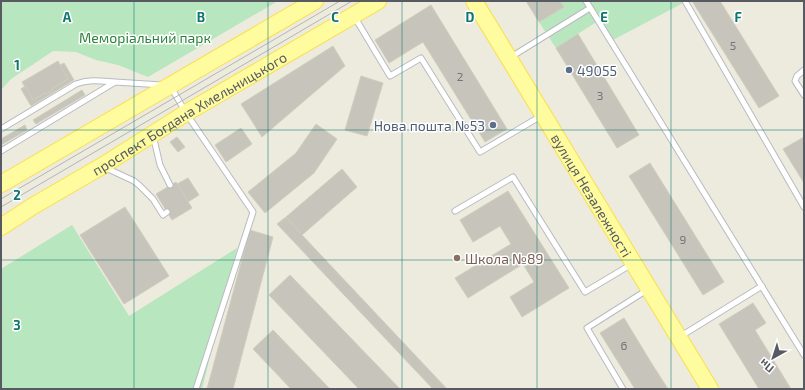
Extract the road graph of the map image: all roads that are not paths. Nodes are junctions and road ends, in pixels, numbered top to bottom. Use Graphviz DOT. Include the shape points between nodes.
graph roads {
  1 [pos="315,1"];
  2 [pos="378,1"];
  3 [pos="474,1"];
  4 [pos="586,1"];
  5 [pos="685,1"];
  6 [pos="590,8"];
  7 [pos="354,15"];
  8 [pos="509,59"];
  9 [pos="804,70"];
  10 [pos="115,82"];
  11 [pos="170,85"];
  12 [pos="804,95"];
  13 [pos="186,113"];
  14 [pos="543,116"];
  15 [pos="1,129"];
  16 [pos="153,134"];
  17 [pos="1,151"];
  18 [pos="102,166"];
  19 [pos="1,184"];
  20 [pos="170,186"];
  21 [pos="804,207"];
  22 [pos="455,211"];
  23 [pos="167,212"];
  24 [pos="1,227"];
  25 [pos="633,263"];
  26 [pos="762,286"];
  27 [pos="650,288"];
  28 [pos="679,337"];
  29 [pos="804,355"];
  30 [pos="196,389"];
  31 [pos="623,389"];
  32 [pos="710,389"];
  1 -- 11 [label="main road"];
  2 -- 7 [label="main road, проспект Богдана Хмельницького"];
  3 -- 8 [label="main road, вулиця Незалежності"];
  4 -- 6 [label="lane"];
  5 -- 21 [label="lane"];
  6 -- 8 [label="lane"];
  6 -- 26 [label="lane"];
  7 -- 13 [label="main road, проспект Богдана Хмельницького"];
  7 -- 14 [label="lane" via="390,76 421,58 480,152"];
  8 -- 14 [label="main road, вулиця Незалежності"];
  9 -- 12 [label="lane" via="795,81"];
  10 -- 11 [label="lane"];
  10 -- 15 [label="lane" via="93,80 76,84"];
  10 -- 17 [label="lane"];
  11 -- 13 [label="lane"];
  11 -- 19 [label="main road"];
  13 -- 16 [label="main road, проспект Богдана Хмельницького"];
  13 -- 30 [label="lane" via="253,212"];
  14 -- 25 [label="main road, вулиця Незалежності"];
  16 -- 18 [label="main road, проспект Богдана Хмельницького"];
  16 -- 20 [label="lane" via="160,165"];
  18 -- 23 [label="lane" via="134,181 153,199 162,215"];
  18 -- 24 [label="main road, проспект Богдана Хмельницького"];
  22 -- 25 [label="lane" via="513,177 585,292"];
  25 -- 27 [label="main road, вулиця Незалежності"];
  26 -- 28 [label="lane"];
  26 -- 29 [label="lane"];
  27 -- 28 [label="main road, вулиця Незалежності"];
  27 -- 31 [label="lane" via="587,328"];
  28 -- 32 [label="main road, вулиця Незалежності"];
}
